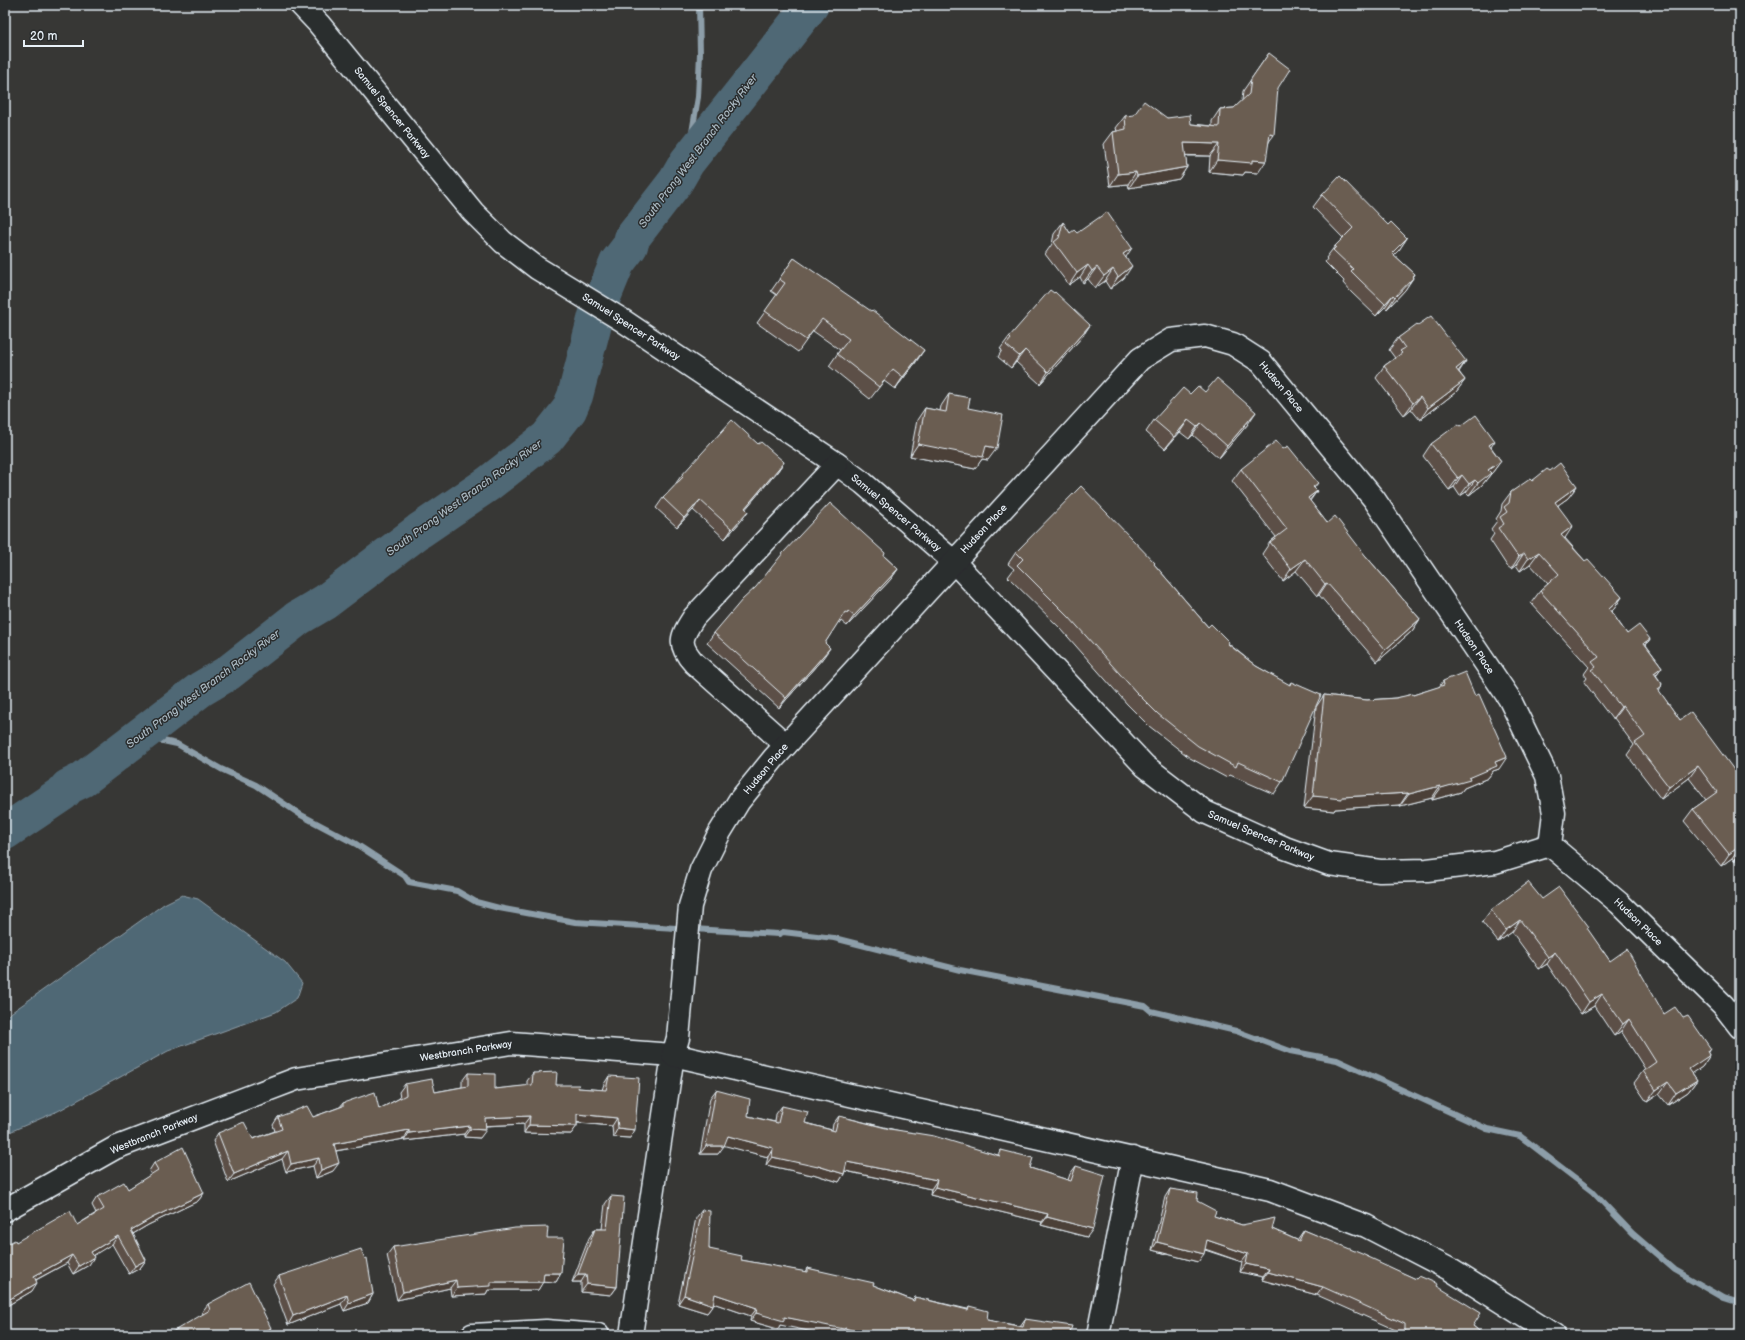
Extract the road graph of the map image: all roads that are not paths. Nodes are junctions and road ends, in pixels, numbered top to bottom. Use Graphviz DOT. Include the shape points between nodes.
graph roads {
  1 [pos="301,5"];
  2 [pos="837,464"];
  3 [pos="954,562"];
  4 [pos="786,745"];
  5 [pos="1550,845"];
  6 [pos="1740,1027"];
  7 [pos="673,1054"];
  8 [pos="1133,1158"];
  9 [pos="5,1210"];
  10 [pos="472,1335"];
  11 [pos="598,1335"];
  12 [pos="630,1335"];
  13 [pos="1098,1335"];
  14 [pos="1554,1335"];
  1 -- 2 [label="street, Samuel Spencer Parkway" via="487,228 519,256 622,320"];
  2 -- 3 [label="street, Samuel Spencer Parkway" via="863,483"];
  2 -- 4 [label="street" via="694,617 684,633 682,644 694,663"];
  3 -- 4 [label="street, Hudson Place"];
  3 -- 5 [label="street, Samuel Spencer Parkway" via="1145,766 1205,812 1285,848 1329,864 1380,871 1427,870 1495,862"];
  3 -- 5 [label="street, Hudson Place" via="1140,359 1171,340 1205,336 1233,344 1261,362 1374,498 1509,698 1547,776 1554,813"];
  4 -- 7 [label="street, Hudson Place" via="739,801 701,870 690,906 678,1038"];
  5 -- 6 [label="street, Hudson Place" via="1618,903 1723,1005"];
  7 -- 8 [label="street, Westbranch Parkway"];
  7 -- 9 [label="street, Westbranch Parkway" via="511,1043 296,1079 115,1148"];
  7 -- 12 [label="street"];
  8 -- 13 [label="street"];
  8 -- 14 [label="street, Westbranch Parkway" via="1270,1190 1366,1226 1451,1270"];
  10 -- 11 [label="street" via="546,1331"];
}
